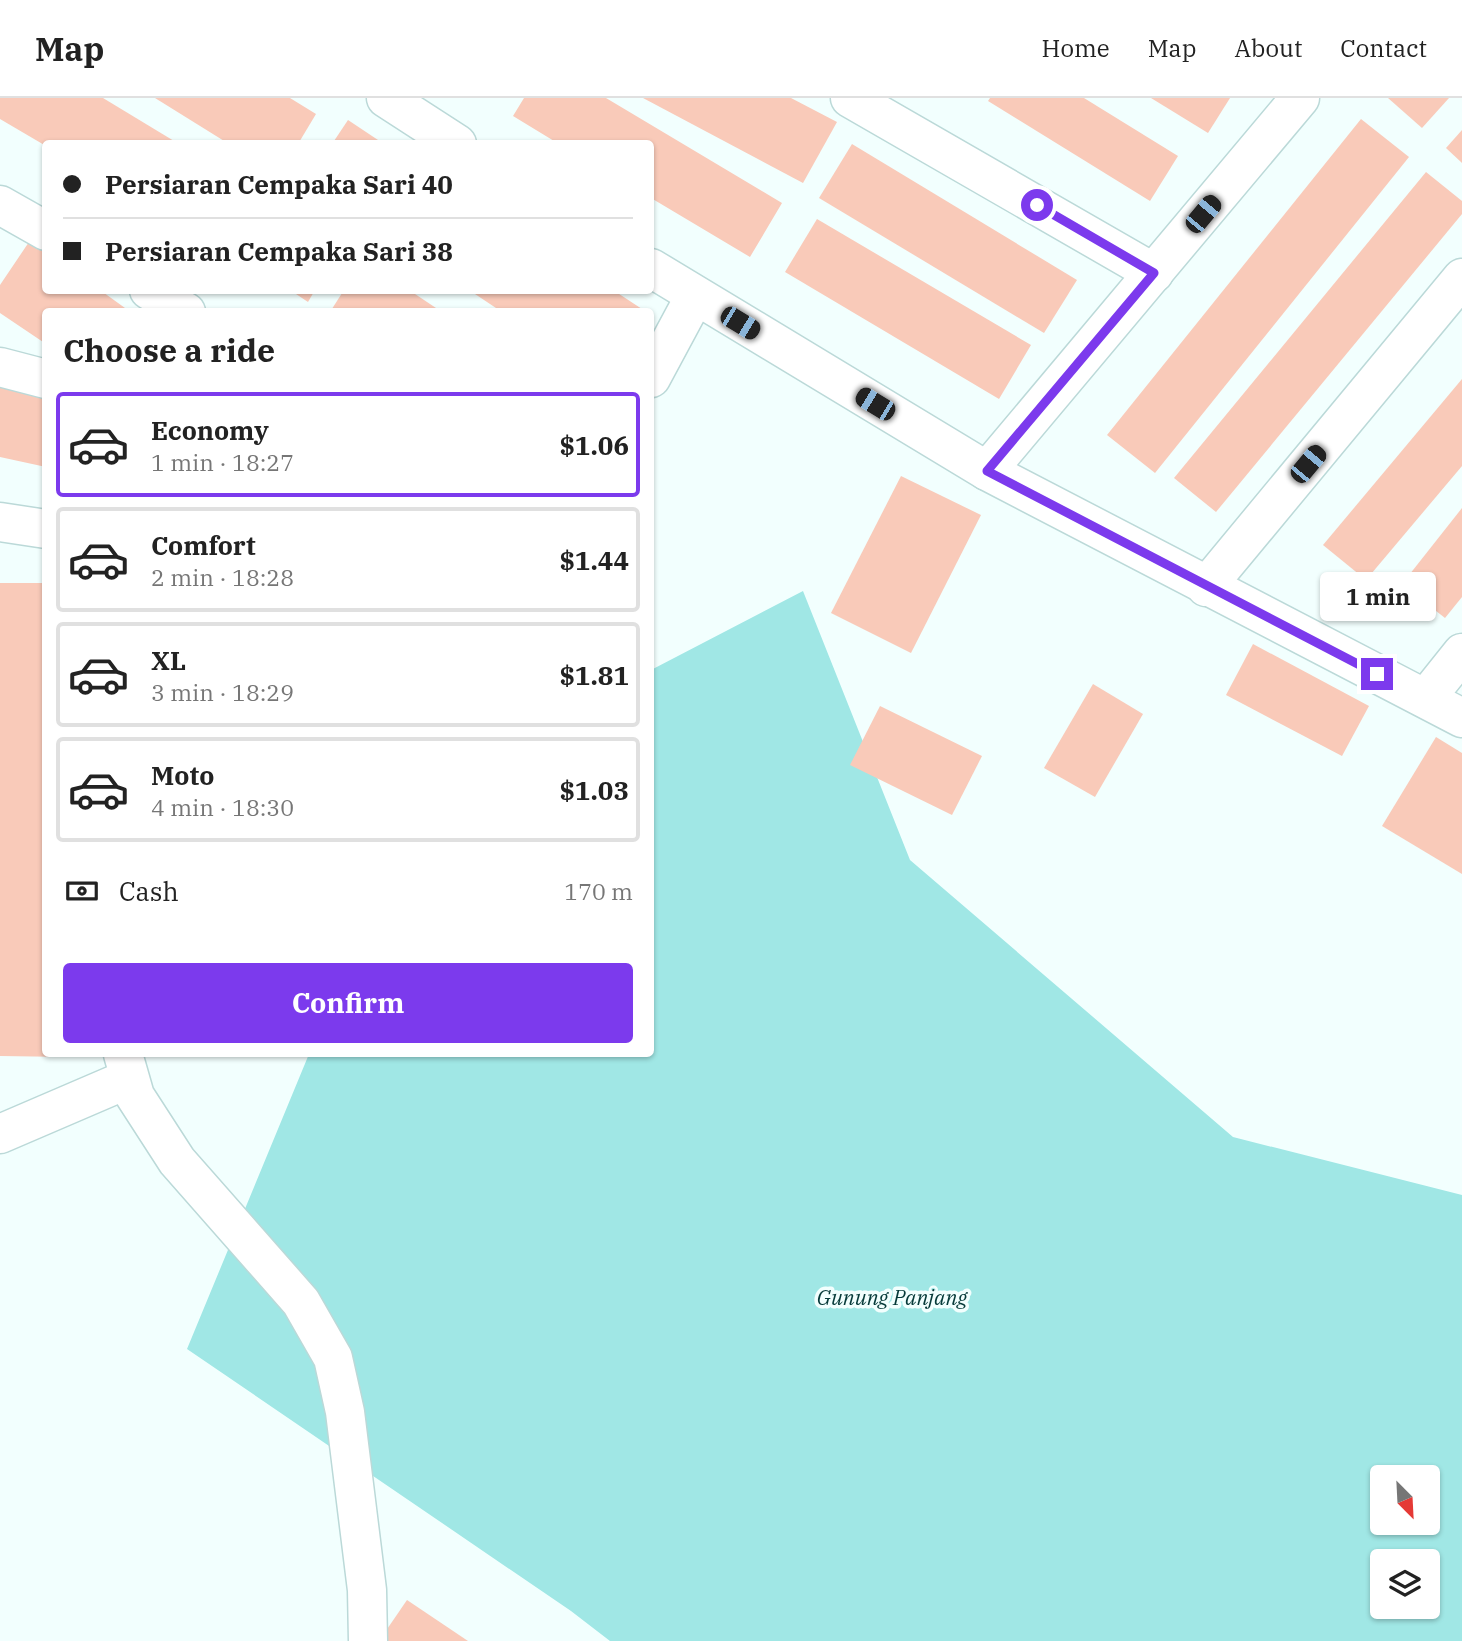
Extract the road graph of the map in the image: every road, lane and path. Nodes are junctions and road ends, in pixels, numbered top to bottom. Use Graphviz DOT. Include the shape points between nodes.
graph roads {
  1 [pos="386,98"];
  2 [pos="850,98"];
  3 [pos="1300,98"];
  4 [pos="451,140"];
  5 [pos="0,205"];
  6 [pos="42,229"];
  7 [pos="654,270"];
  8 [pos="1154,273"];
  9 [pos="1462,278"];
  10 [pos="156,294"];
  11 [pos="695,296"];
  12 [pos="179,308"];
  13 [pos="0,367"];
  14 [pos="654,372"];
  15 [pos="42,378"];
  16 [pos="987,471"];
  17 [pos="0,522"];
  18 [pos="42,528"];
  19 [pos="1206,587"];
  20 [pos="1462,653"];
  21 [pos="1426,698"];
  22 [pos="1462,719"];
  23 [pos="129,1076"];
  24 [pos="0,1133"];
  25 [pos="368,1641"];
  1 -- 4 [label="street"];
  2 -- 8 [label="street"];
  3 -- 8 [label="street"];
  5 -- 6 [label="street"];
  7 -- 11 [label="street"];
  8 -- 16 [label="street"];
  9 -- 19 [label="street"];
  10 -- 12 [label="street"];
  11 -- 14 [label="street"];
  11 -- 16 [label="street"];
  13 -- 15 [label="street"];
  16 -- 19 [label="street"];
  17 -- 18 [label="street"];
  19 -- 21 [label="street"];
  20 -- 21 [label="street"];
  21 -- 22 [label="street"];
  23 -- 24 [label="street"];
  23 -- 25 [label="street" via="177,1161 301,1302 333,1358 345,1412 365,1576"];
}
